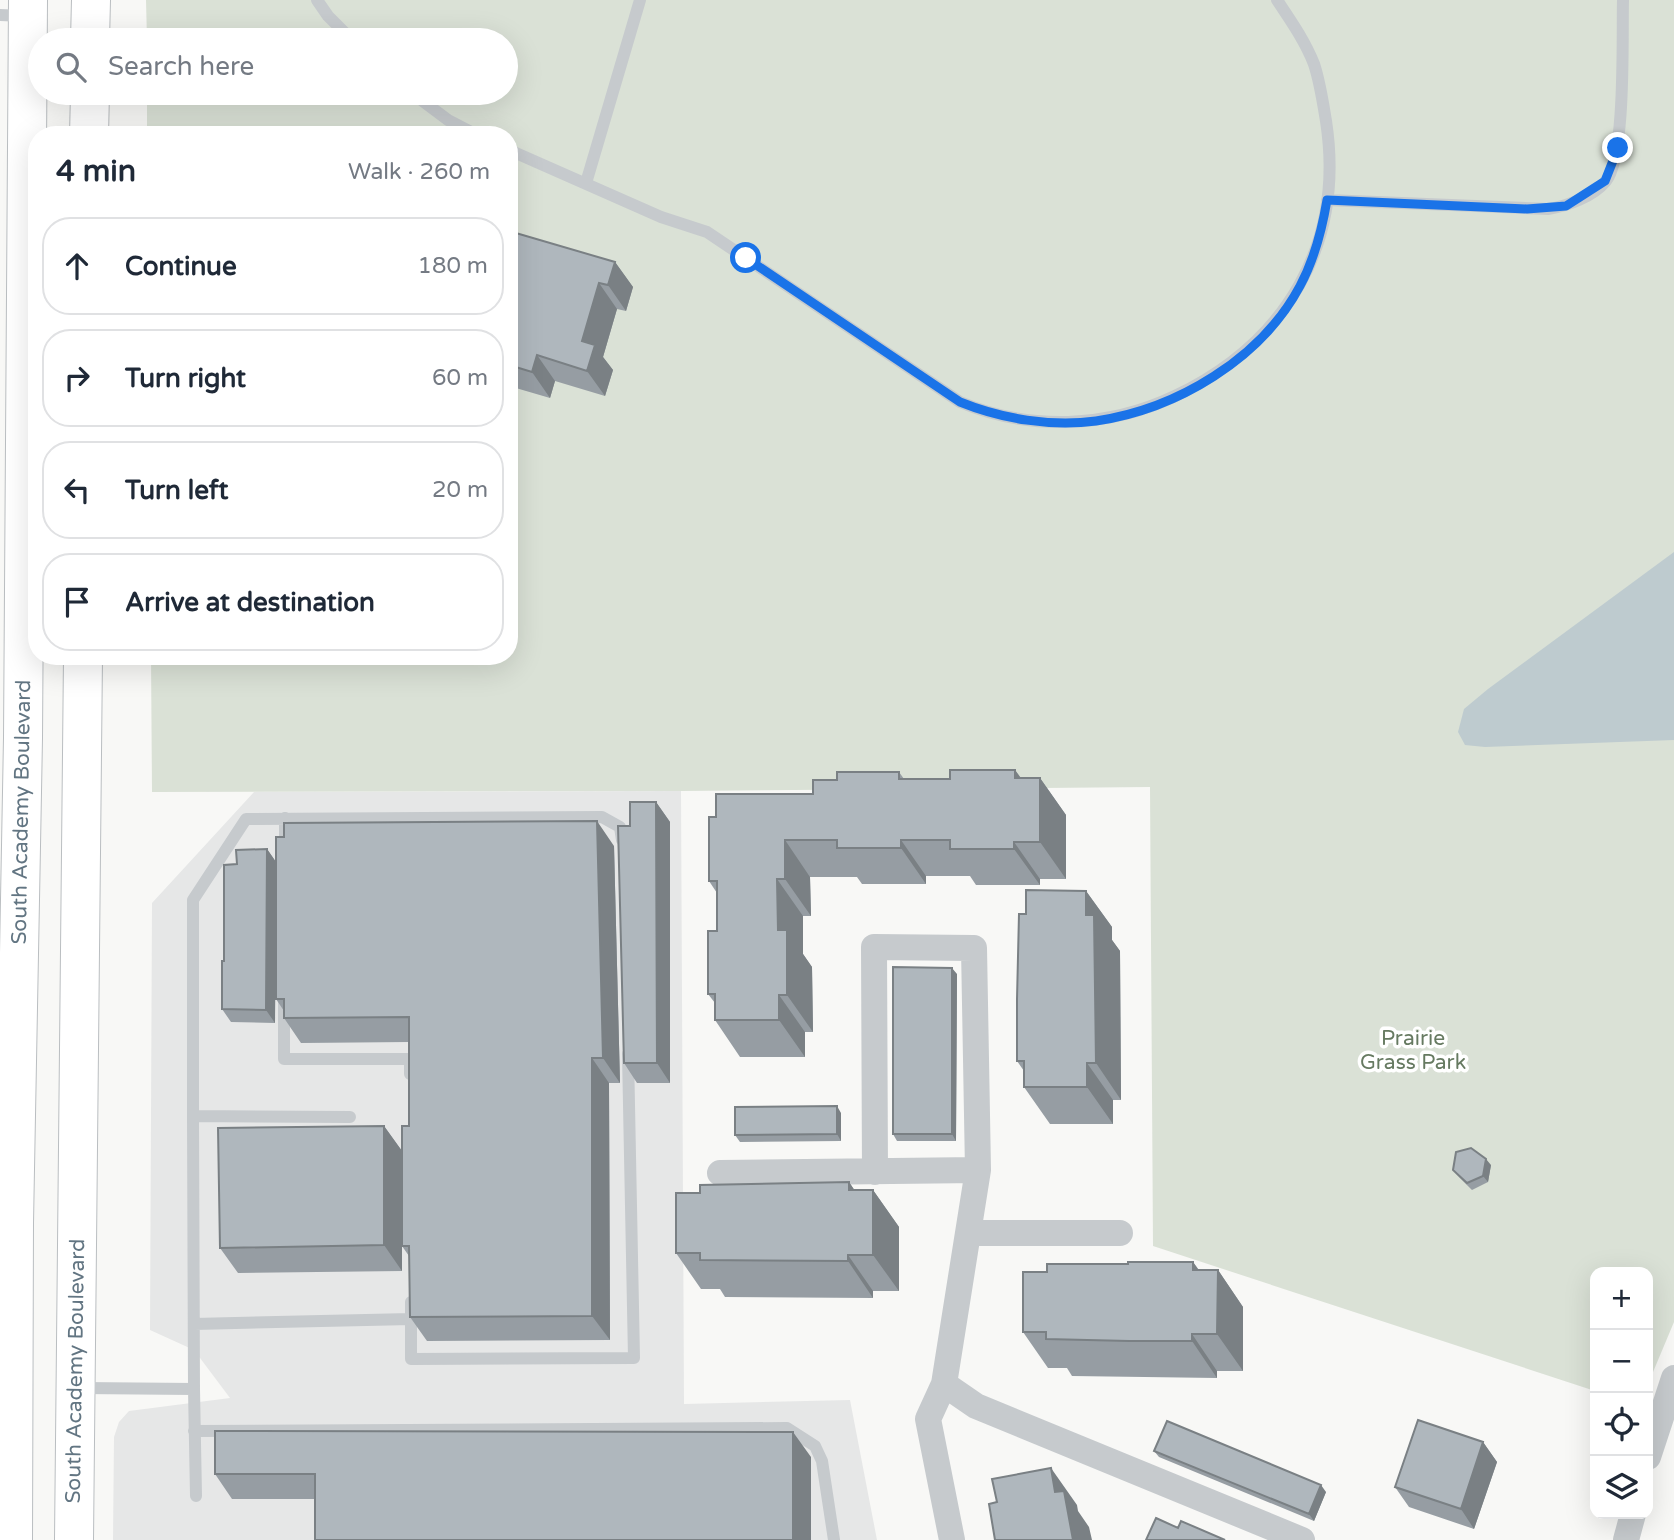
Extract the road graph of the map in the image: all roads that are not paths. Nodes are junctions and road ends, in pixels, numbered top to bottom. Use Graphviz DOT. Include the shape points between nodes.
graph roads {
  1 [pos="91,0"];
  2 [pos="317,0"];
  3 [pos="640,0"];
  4 [pos="1278,0"];
  5 [pos="1623,0"];
  6 [pos="18,10"];
  7 [pos="90,28"];
  8 [pos="340,28"];
  9 [pos="90,105"];
  10 [pos="428,105"];
  11 [pos="89,126"];
  12 [pos="460,126"];
  13 [pos="518,154"];
  14 [pos="586,183"];
  15 [pos="1327,200"];
  16 [pos="83,665"];
  17 [pos="23,738"];
  18 [pos="0,767"];
  19 [pos="285,818"];
  20 [pos="624,855"];
  21 [pos="285,859"];
  22 [pos="284,979"];
  23 [pos="628,1037"];
  24 [pos="410,1086"];
  25 [pos="193,1116"];
  26 [pos="350,1117"];
  27 [pos="978,1170"];
  28 [pos="875,1172"];
  29 [pos="720,1173"];
  30 [pos="7,1218"];
  31 [pos="969,1233"];
  32 [pos="1120,1233"];
  33 [pos="411,1292"];
  34 [pos="411,1319"];
  35 [pos="194,1324"];
  36 [pos="1674,1378"];
  37 [pos="944,1384"];
  38 [pos="75,1388"];
  39 [pos="194,1389"];
  40 [pos="194,1431"];
  41 [pos="1648,1456"];
  42 [pos="195,1496"];
  43 [pos="1632,1519"];
  44 [pos="13,1540"];
  45 [pos="74,1540"];
  46 [pos="834,1540"];
  47 [pos="952,1540"];
  48 [pos="1302,1540"];
  49 [pos="1626,1540"];
  1 -- 7 [label="highway"];
  2 -- 8 [label="lane"];
  3 -- 14 [label="lane"];
  4 -- 15 [label="lane" via="1314,65 1323,100 1330,163"];
  5 -- 15 [label="lane" via="1618,148 1605,181 1594,190 1566,206 1548,209"];
  6 -- 17 [label="highway, South Academy Boulevard"];
  9 -- 11 [label="highway"];
  10 -- 12 [label="lane"];
  13 -- 14 [label="lane"];
  14 -- 15 [label="lane" via="707,232 960,402 1010,418 1065,422 1095,421 1157,405 1215,376 1239,358 1261,338 1299,288 1323,225"];
  16 -- 38 [label="highway, South Academy Boulevard"];
  17 -- 18 [label="street"];
  17 -- 30 [label="highway, South Academy Boulevard"];
  19 -- 20 [label="lane" via="602,817 620,827"];
  19 -- 21 [label="lane"];
  19 -- 25 [label="lane" via="246,819 193,900"];
  22 -- 24 [label="lane" via="284,1059 410,1059"];
  23 -- 34 [label="lane" via="634,1358 411,1359"];
  25 -- 26 [label="lane"];
  25 -- 35 [label="lane"];
  27 -- 28 [label="street"];
  27 -- 28 [label="street" via="974,948 874,947"];
  27 -- 31 [label="street"];
  28 -- 29 [label="street"];
  30 -- 44 [label="highway, South Academy Boulevard"];
  31 -- 32 [label="street"];
  31 -- 37 [label="street"];
  33 -- 34 [label="lane"];
  34 -- 35 [label="lane"];
  35 -- 39 [label="lane"];
  36 -- 41 [label="street"];
  37 -- 47 [label="street" via="928,1419"];
  37 -- 48 [label="street" via="975,1406"];
  38 -- 39 [label="lane"];
  38 -- 45 [label="highway, South Academy Boulevard"];
  39 -- 40 [label="lane"];
  40 -- 42 [label="lane"];
  40 -- 46 [label="lane" via="787,1428 814,1446 822,1461"];
  43 -- 49 [label="street"];
}
